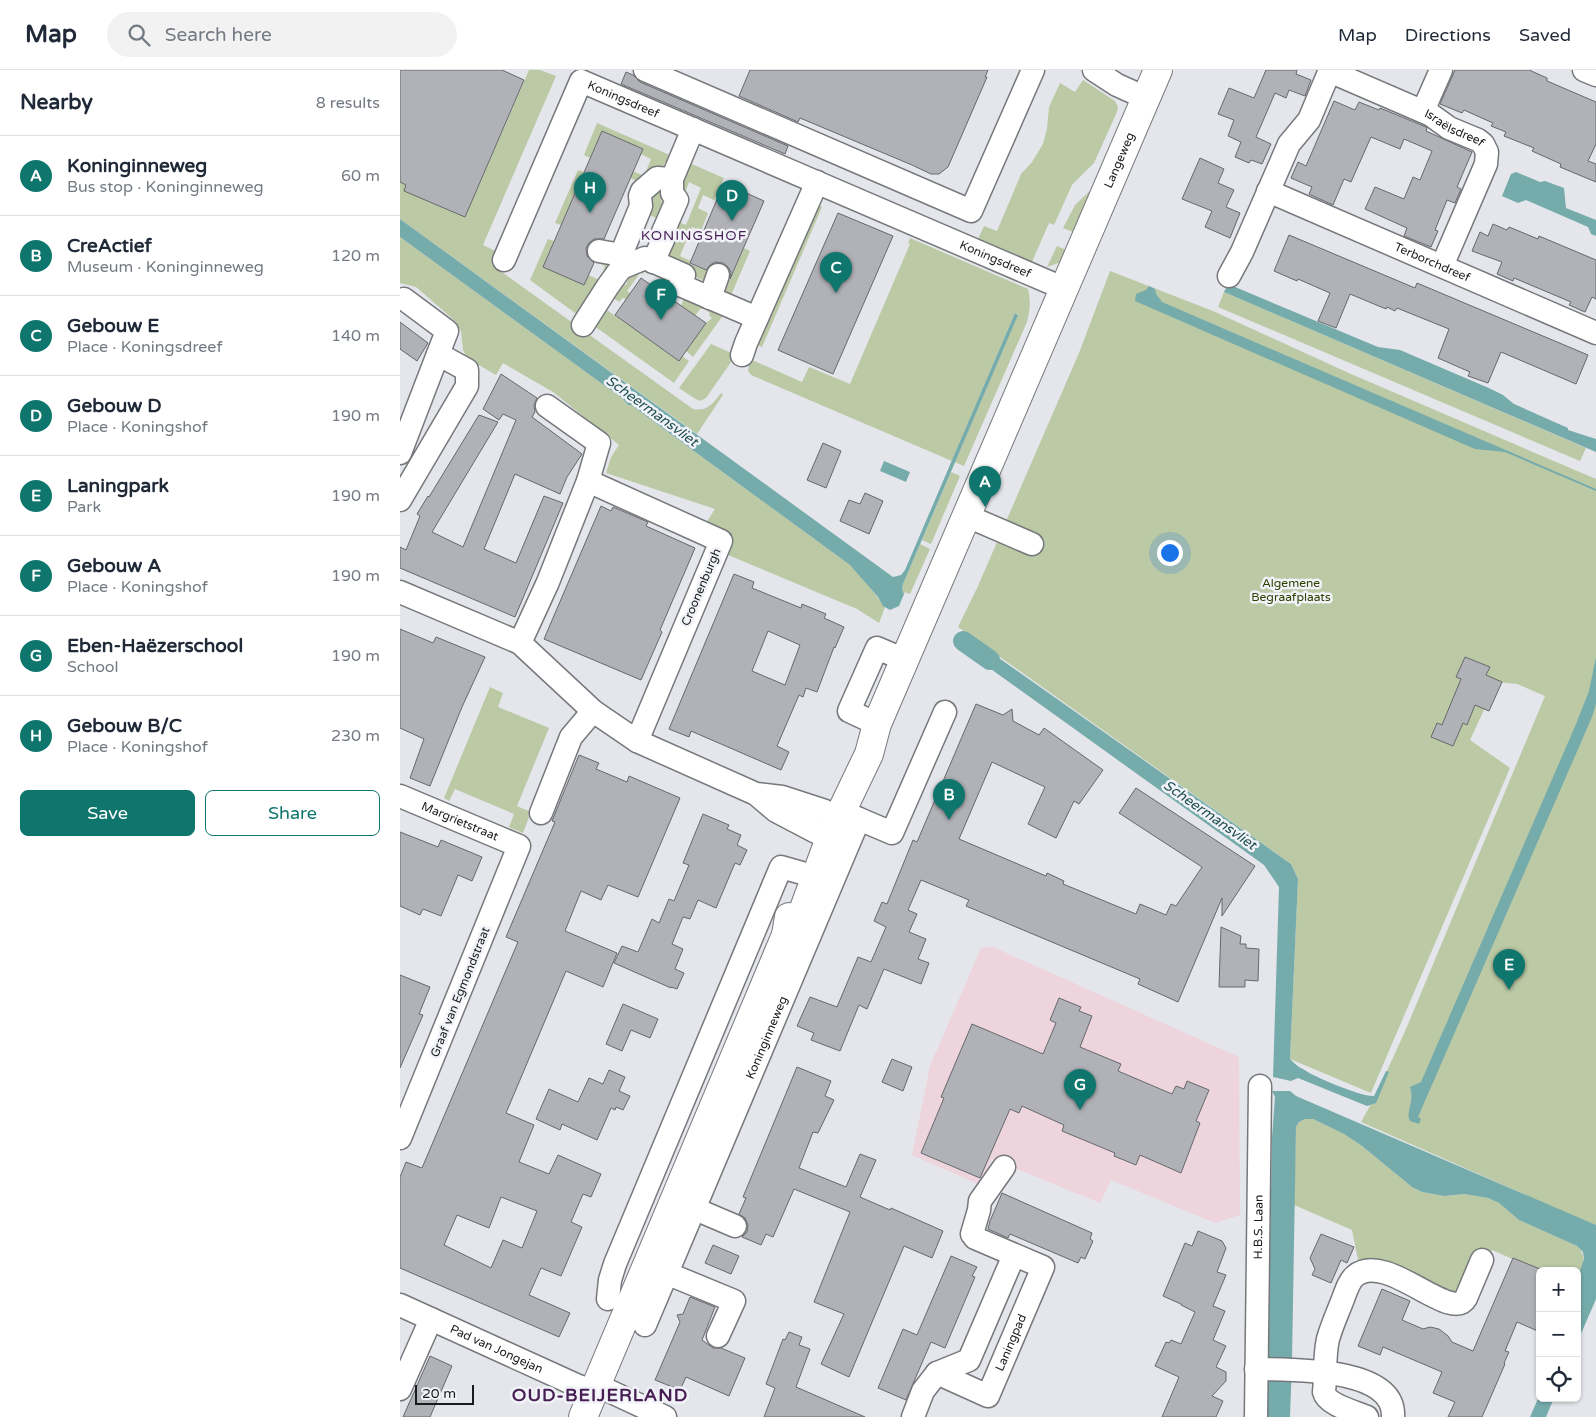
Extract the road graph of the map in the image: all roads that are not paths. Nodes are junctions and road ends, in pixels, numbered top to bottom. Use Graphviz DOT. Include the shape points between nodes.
graph roads {
  1 [pos="645,70"];
  2 [pos="1032,70"];
  3 [pos="1094,70"];
  4 [pos="1158,70"];
  5 [pos="1330,70"];
  6 [pos="1440,70"];
  7 [pos="1584,70"];
  8 [pos="1596,75"];
  9 [pos="1146,98"];
  10 [pos="1423,111"];
  11 [pos="693,129"];
  12 [pos="672,179"];
  13 [pos="816,182"];
  14 [pos="1268,191"];
  15 [pos="636,217"];
  16 [pos="664,229"];
  17 [pos="599,251"];
  18 [pos="1081,252"];
  19 [pos="504,260"];
  20 [pos="621,262"];
  21 [pos="654,262"];
  22 [pos="1442,266"];
  23 [pos="718,276"];
  24 [pos="1229,276"];
  25 [pos="1065,289"];
  26 [pos="710,298"];
  27 [pos="404,299"];
  28 [pos="757,318"];
  29 [pos="583,325"];
  30 [pos="1596,333"];
  31 [pos="438,354"];
  32 [pos="742,355"];
  33 [pos="547,406"];
  34 [pos="400,453"];
  35 [pos="588,482"];
  36 [pos="400,500"];
  37 [pos="967,516"];
  38 [pos="1032,544"];
  39 [pos="400,592"];
  40 [pos="520,643"];
  41 [pos="593,711"];
  42 [pos="945,712"];
  43 [pos="636,741"];
  44 [pos="400,796"];
  45 [pos="541,813"];
  46 [pos="834,817"];
  47 [pos="520,846"];
  48 [pos="802,873"];
  49 [pos="786,935"];
  50 [pos="762,1019"];
  51 [pos="1260,1086"];
  52 [pos="400,1138"];
  53 [pos="1004,1167"];
  54 [pos="639,1207"];
  55 [pos="679,1209"];
  56 [pos="736,1226"];
  57 [pos="1014,1255"];
  58 [pos="1482,1260"];
  59 [pos="657,1269"];
  60 [pos="608,1299"];
  61 [pos="400,1305"];
  62 [pos="431,1318"];
  63 [pos="645,1325"];
  64 [pos="718,1336"];
  65 [pos="1259,1369"];
  66 [pos="1326,1372"];
  67 [pos="936,1374"];
  68 [pos="595,1389"];
  69 [pos="400,1390"];
  70 [pos="583,1417"];
  71 [pos="665,1417"];
  72 [pos="913,1417"];
  73 [pos="1256,1417"];
  74 [pos="1367,1417"];
  75 [pos="1393,1417"];
  1 -- 2 [label="street" via="971,211"];
  3 -- 9 [label="street"];
  4 -- 9 [label="main road, Langeweg"];
  5 -- 10 [label="street, Israëlsdreef"];
  5 -- 14 [label="street, Israëlsdreef" via="1309,120 1289,144"];
  6 -- 10 [label="street"];
  7 -- 8 [label="street"];
  9 -- 18 [label="main road, Langeweg"];
  10 -- 22 [label="street, Israëlsdreef" via="1449,128 1478,140 1487,152 1486,164"];
  11 -- 12 [label="street"];
  11 -- 13 [label="street, Koningsdreef"];
  11 -- 19 [label="street, Koningsdreef" via="581,81"];
  12 -- 15 [label="street" via="658,178 634,189 640,196 641,206"];
  12 -- 16 [label="street" via="672,193 677,200"];
  13 -- 25 [label="street, Koningsdreef"];
  13 -- 28 [label="street"];
  14 -- 22 [label="street, Terborchdreef"];
  14 -- 24 [label="street, Israëlsdreef"];
  15 -- 16 [label="street"];
  15 -- 20 [label="street"];
  16 -- 21 [label="street"];
  17 -- 20 [label="street"];
  18 -- 25 [label="main road, Koninginneweg"];
  20 -- 21 [label="street" via="645,258"];
  20 -- 29 [label="street"];
  21 -- 26 [label="street" via="684,276 677,293"];
  22 -- 30 [label="street, Terborchdreef"];
  23 -- 26 [label="street"];
  25 -- 37 [label="main road, Koninginneweg"];
  26 -- 28 [label="street"];
  27 -- 31 [label="street" via="447,331"];
  28 -- 32 [label="street"];
  31 -- 34 [label="street"];
  31 -- 36 [label="street" via="467,370 467,386"];
  33 -- 35 [label="street" via="599,443"];
  35 -- 40 [label="street"];
  35 -- 43 [label="street, Croonenburgh" via="721,541"];
  37 -- 38 [label="street"];
  37 -- 46 [label="main road, Koninginneweg" via="877,724 857,750"];
  39 -- 40 [label="street"];
  40 -- 41 [label="street"];
  41 -- 43 [label="street"];
  41 -- 45 [label="street" via="571,737"];
  42 -- 46 [label="street" via="892,832"];
  43 -- 46 [label="street" via="756,794 807,804"];
  44 -- 47 [label="street, Margrietstraat"];
  46 -- 48 [label="main road, Koninginneweg"];
  46 -- 49 [label="main road, Koninginneweg" via="802,914"];
  46 -- 50 [label="street, Koninginneweg"];
  47 -- 52 [label="street, Graaf van Egmondstraat"];
  48 -- 49 [label="main road, Koninginneweg"];
  48 -- 54 [label="street" via="781,867"];
  49 -- 50 [label="main road, Koninginneweg"];
  50 -- 55 [label="main road, Koninginneweg"];
  51 -- 65 [label="street, H.B.S. Laan"];
  53 -- 57 [label="street, Laningpad" via="980,1201 972,1234"];
  54 -- 55 [label="street"];
  54 -- 60 [label="street" via="610,1280"];
  55 -- 56 [label="street"];
  55 -- 59 [label="main road, Koninginneweg"];
  57 -- 67 [label="street" via="969,1360"];
  57 -- 67 [label="street, Laningpad" via="1043,1267 988,1396"];
  58 -- 66 [label="street" via="1464,1302 1457,1305 1385,1272 1357,1274 1331,1330"];
  59 -- 63 [label="street, Koninginneweg"];
  59 -- 64 [label="street" via="734,1301"];
  59 -- 68 [label="main road, Koninginneweg"];
  61 -- 62 [label="street, Pad van Jongejan"];
  62 -- 68 [label="street, Pad van Jongejan" via="576,1385"];
  62 -- 69 [label="street"];
  65 -- 66 [label="street"];
  65 -- 73 [label="street, H.B.S. Laan"];
  66 -- 74 [label="street" via="1326,1398"];
  66 -- 75 [label="street" via="1372,1385 1391,1404"];
  67 -- 72 [label="street" via="923,1391"];
  68 -- 70 [label="main road, Koninginneweg"];
  68 -- 71 [label="street, Pad van Jongejan" via="607,1390"];
}
